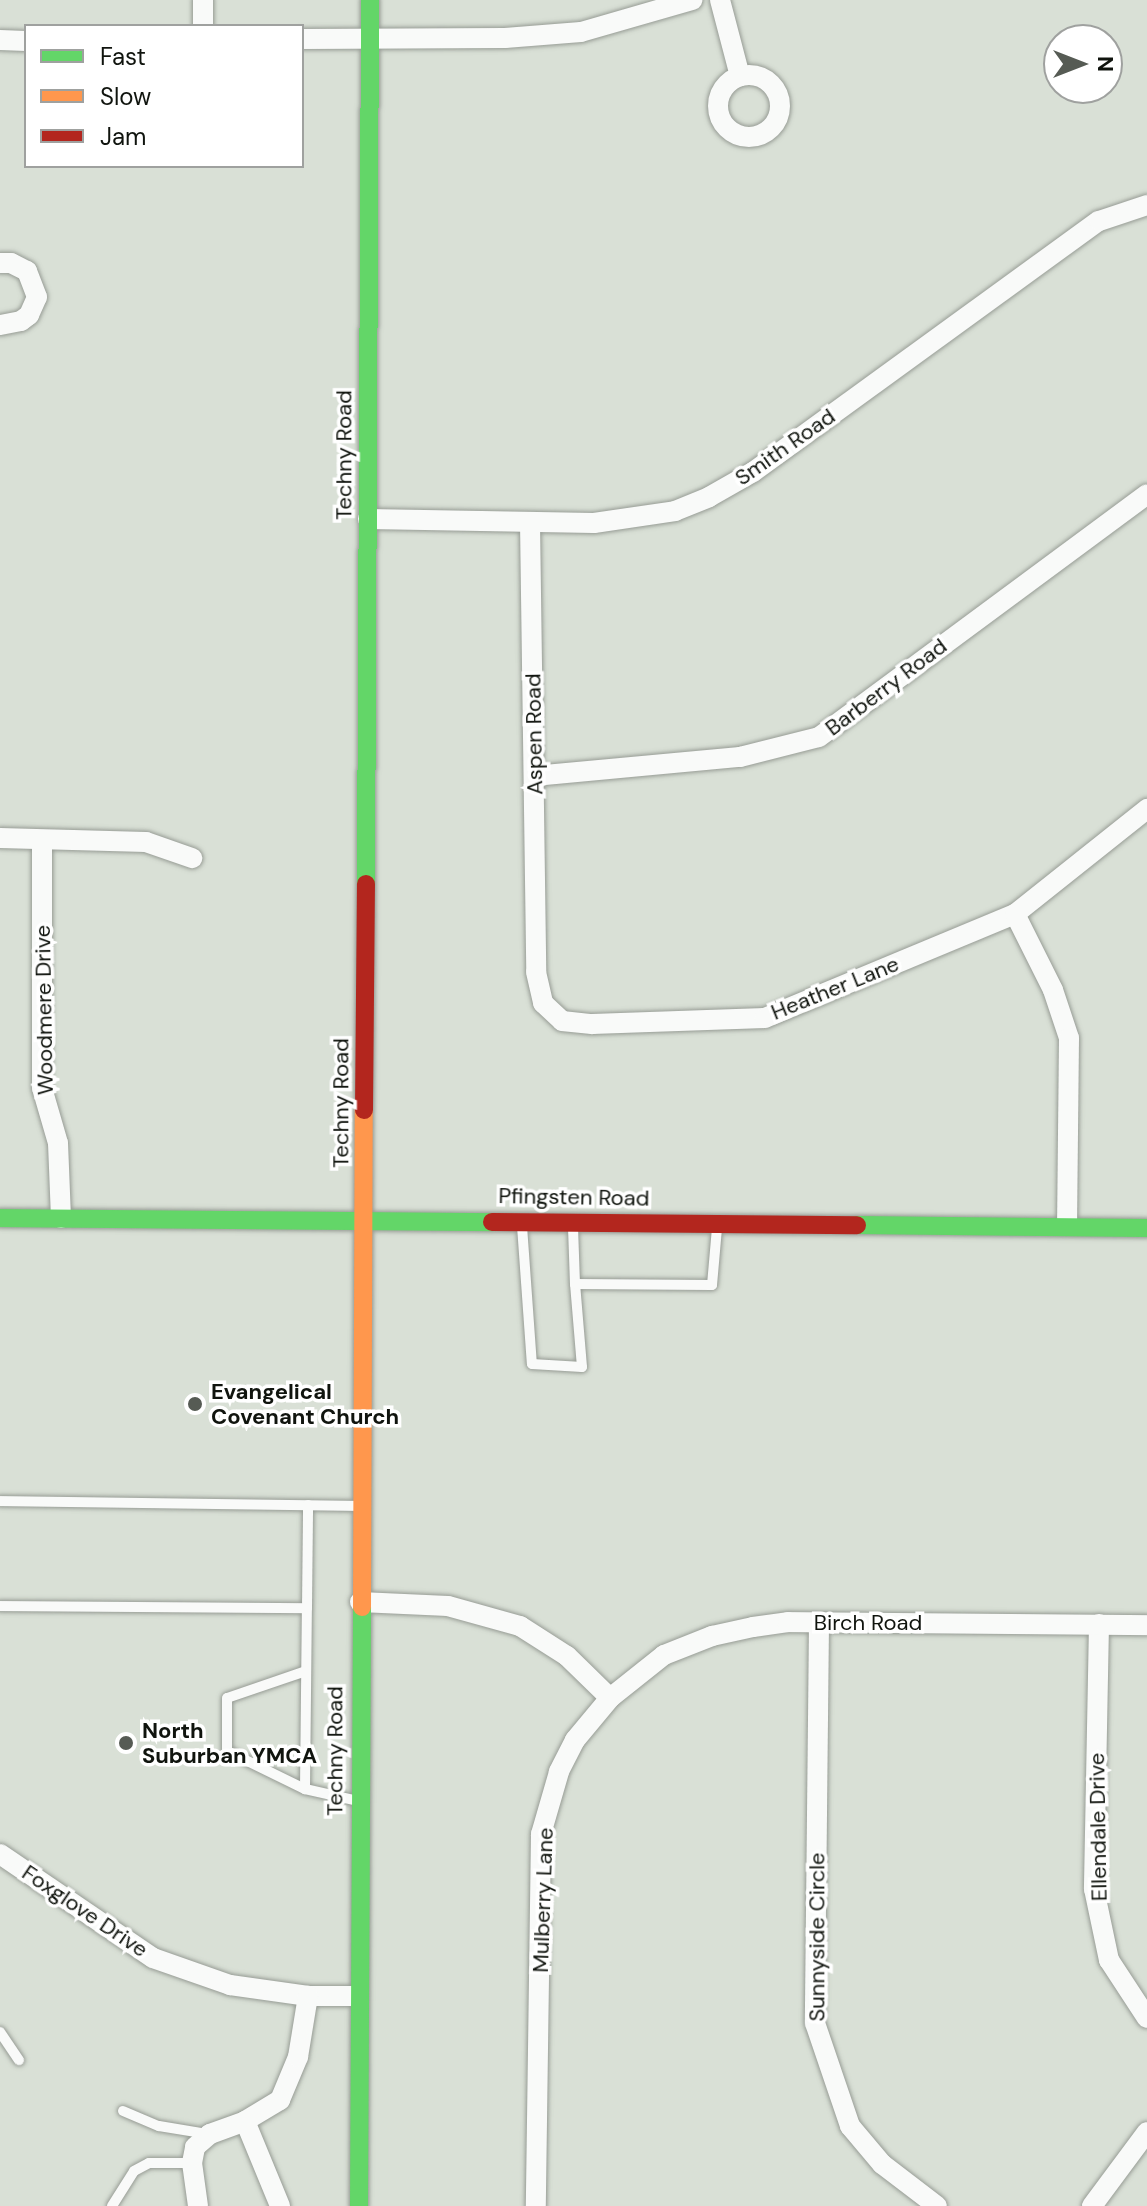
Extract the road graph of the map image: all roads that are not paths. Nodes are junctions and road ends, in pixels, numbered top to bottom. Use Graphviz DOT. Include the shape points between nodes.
graph roads {
  1 [pos="203,0"];
  2 [pos="370,0"];
  3 [pos="692,0"];
  4 [pos="720,0"];
  5 [pos="203,24"];
  6 [pos="370,36"];
  7 [pos="304,39"];
  8 [pos="0,40"];
  9 [pos="24,41"];
  10 [pos="740,76"];
  11 [pos="1147,205"];
  12 [pos="0,263"];
  13 [pos="0,325"];
  14 [pos="1147,494"];
  15 [pos="368,519"];
  16 [pos="530,522"];
  17 [pos="534,776"];
  18 [pos="1147,809"];
  19 [pos="0,838"];
  20 [pos="42,841"];
  21 [pos="192,858"];
  22 [pos="1015,914"];
  23 [pos="536,946"];
  24 [pos="0,1218"];
  25 [pos="61,1218"];
  26 [pos="364,1218"];
  27 [pos="522,1220"];
  28 [pos="572,1221"];
  29 [pos="717,1222"];
  30 [pos="1067,1226"];
  31 [pos="1147,1228"];
  32 [pos="575,1284"];
  33 [pos="0,1501"];
  34 [pos="308,1505"];
  35 [pos="360,1506"];
  36 [pos="360,1602"];
  37 [pos="0,1606"];
  38 [pos="307,1608"];
  39 [pos="819,1623"];
  40 [pos="1099,1624"];
  41 [pos="1147,1625"];
  42 [pos="306,1671"];
  43 [pos="610,1698"];
  44 [pos="305,1789"];
  45 [pos="359,1802"];
  46 [pos="0,1854"];
  47 [pos="308,1996"];
  48 [pos="359,1996"];
  49 [pos="1147,2018"];
  50 [pos="0,2032"];
  51 [pos="19,2060"];
  52 [pos="123,2111"];
  53 [pos="245,2121"];
  54 [pos="1147,2132"];
  55 [pos="210,2134"];
  56 [pos="192,2163"];
  57 [pos="112,2206"];
  58 [pos="198,2206"];
  59 [pos="280,2206"];
  60 [pos="359,2206"];
  61 [pos="536,2206"];
  62 [pos="937,2206"];
  63 [pos="1092,2206"];
  1 -- 5 [label="street"];
  2 -- 6 [label="main road, Techny Road"];
  3 -- 6 [label="street" via="581,32 505,38"];
  4 -- 10 [label="street"];
  6 -- 7 [label="street"];
  6 -- 15 [label="main road, Techny Road"];
  8 -- 9 [label="street"];
  11 -- 16 [label="street, Smith Road" via="1099,221 753,472 709,497 675,511 594,523"];
  12 -- 13 [label="street" via="27,271 37,297 29,315"];
  14 -- 17 [label="street, Barberry Road" via="819,737 740,757"];
  15 -- 16 [label="street, Smith Road"];
  15 -- 26 [label="main road, Techny Road"];
  16 -- 17 [label="street, Aspen Road"];
  17 -- 23 [label="street, Aspen Road"];
  18 -- 22 [label="street, Heather Lane"];
  19 -- 20 [label="street"];
  20 -- 21 [label="street" via="146,842"];
  20 -- 25 [label="street, Woodmere Drive" via="42,1088 58,1143"];
  22 -- 23 [label="street, Heather Lane" via="765,1018 562,1021 537,992"];
  22 -- 30 [label="street" via="1053,990 1069,1038"];
  24 -- 25 [label="main road, Pfingsten Road"];
  25 -- 26 [label="main road, Pfingsten Road"];
  26 -- 27 [label="main road, Pfingsten Road"];
  26 -- 35 [label="main road, Techny Road"];
  27 -- 28 [label="main road, Pfingsten Road"];
  27 -- 32 [label="lane" via="532,1364 582,1367"];
  28 -- 29 [label="main road, Pfingsten Road"];
  28 -- 32 [label="lane"];
  29 -- 30 [label="main road, Pfingsten Road"];
  29 -- 32 [label="lane" via="712,1285"];
  30 -- 31 [label="main road, Pfingsten Road"];
  33 -- 34 [label="lane"];
  34 -- 35 [label="lane"];
  34 -- 38 [label="lane"];
  35 -- 36 [label="main road, Techny Road"];
  36 -- 43 [label="street" via="448,1606 520,1626 567,1656"];
  36 -- 45 [label="main road, Techny Road"];
  37 -- 38 [label="lane"];
  38 -- 42 [label="lane"];
  39 -- 40 [label="street, Birch Road"];
  39 -- 43 [label="street, Birch Road" via="765,1625 712,1636 664,1655"];
  39 -- 62 [label="street, Sunnyside Circle" via="815,2023 850,2126 882,2164"];
  40 -- 41 [label="street, Birch Road"];
  40 -- 49 [label="street, Ellendale Drive" via="1094,1889 1109,1960"];
  42 -- 44 [label="lane"];
  42 -- 44 [label="lane" via="227,1698 227,1751"];
  43 -- 61 [label="street, Mulberry Lane" via="575,1740 559,1772 541,1834"];
  44 -- 45 [label="lane"];
  45 -- 48 [label="main road, Techny Road"];
  46 -- 47 [label="street, Foxglove Drive" via="153,1958 230,1985"];
  47 -- 48 [label="street, Foxglove Drive"];
  47 -- 53 [label="street" via="298,2057 280,2100"];
  48 -- 60 [label="main road, Techny Road"];
  50 -- 51 [label="lane"];
  52 -- 55 [label="lane" via="159,2126"];
  53 -- 55 [label="street"];
  53 -- 59 [label="street"];
  54 -- 63 [label="street"];
  55 -- 56 [label="street" via="195,2147"];
  56 -- 57 [label="lane" via="149,2163 134,2171"];
  56 -- 58 [label="street"];
}
